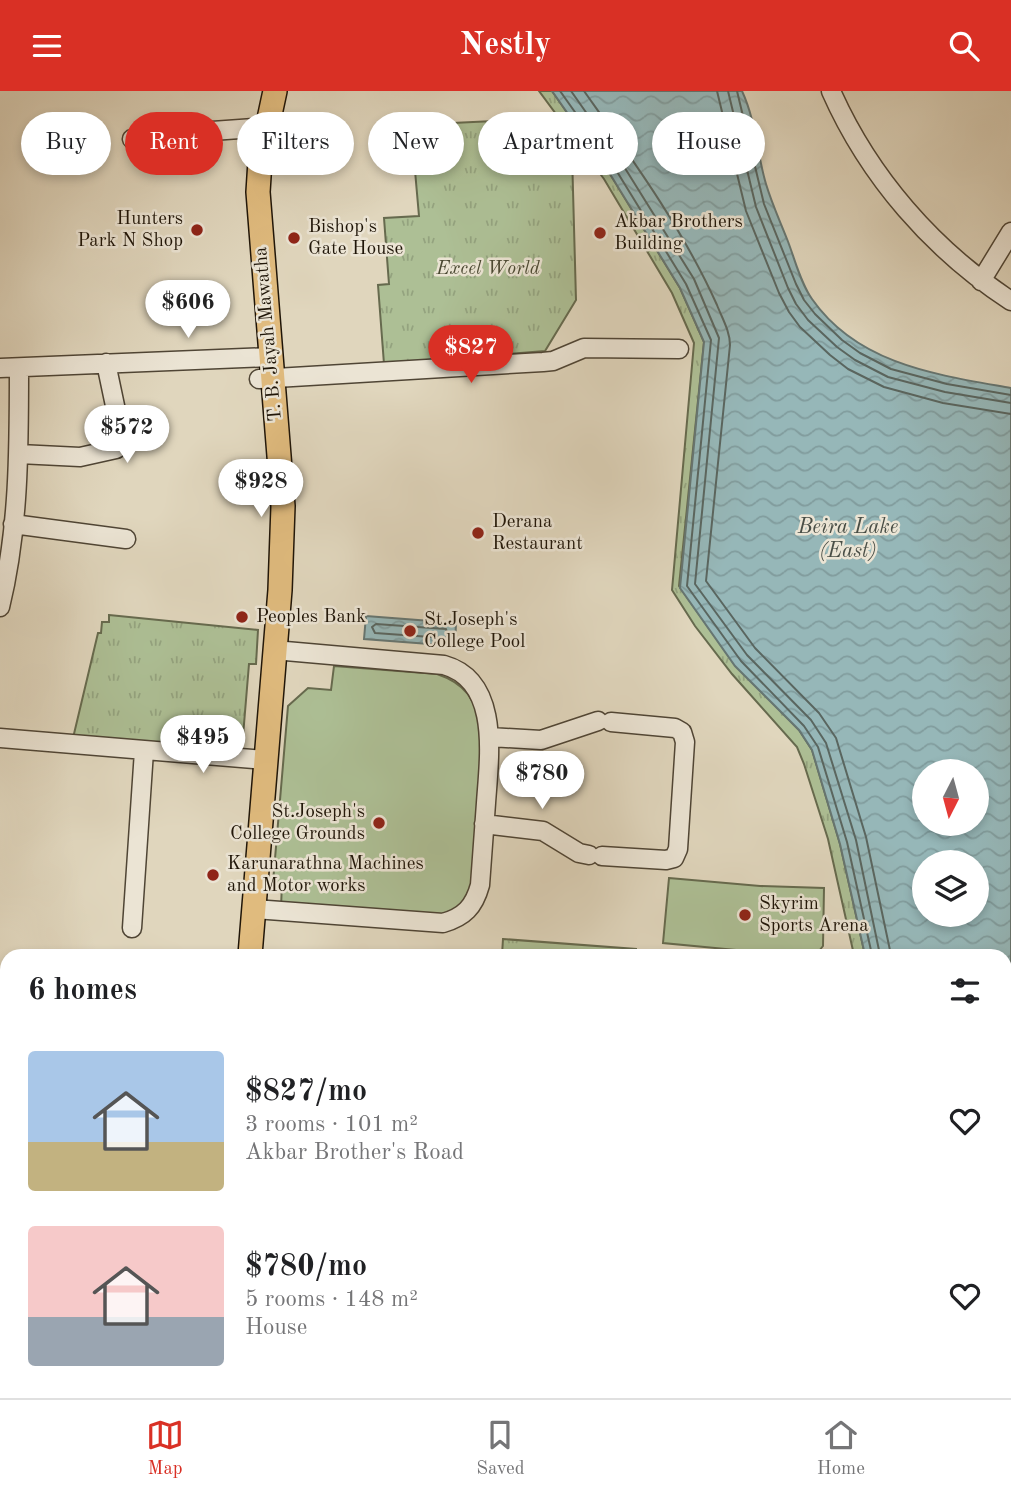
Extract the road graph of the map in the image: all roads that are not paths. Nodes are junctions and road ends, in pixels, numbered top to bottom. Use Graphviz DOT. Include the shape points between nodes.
graph roads {
  1 [pos="263,91"];
  2 [pos="275,91"];
  3 [pos="831,91"];
  4 [pos="258,112"];
  5 [pos="249,175"];
  6 [pos="1011,232"];
  7 [pos="981,281"];
  8 [pos="1011,301"];
  9 [pos="679,349"];
  10 [pos="106,363"];
  11 [pos="0,368"];
  12 [pos="265,368"];
  13 [pos="19,369"];
  14 [pos="19,453"];
  15 [pos="8,494"];
  16 [pos="13,524"];
  17 [pos="127,539"];
  18 [pos="0,607"];
  19 [pos="274,650"];
  20 [pos="489,737"];
  21 [pos="0,738"];
  22 [pos="144,751"];
  23 [pos="260,760"];
  24 [pos="484,824"];
  25 [pos="254,909"];
  26 [pos="132,928"];
  27 [pos="241,949"];
  28 [pos="251,949"];
  1 -- 4 [label="main road, T. B. Jayah Mawatha"];
  2 -- 12 [label="main road, T. B. Jayah Mawatha" via="258,192"];
  3 -- 7 [label="street" via="853,136 893,193 934,240"];
  5 -- 12 [label="main road, T. B. Jayah Mawatha"];
  6 -- 7 [label="street"];
  7 -- 8 [label="street"];
  9 -- 12 [label="street" via="584,348 543,362"];
  10 -- 12 [label="street"];
  10 -- 13 [label="street"];
  10 -- 14 [label="street" via="122,439 116,449 80,457"];
  11 -- 13 [label="street"];
  12 -- 19 [label="main road, T. B. Jayah Mawatha" via="283,506"];
  12 -- 23 [label="main road, T. B. Jayah Mawatha" via="269,515"];
  13 -- 14 [label="street"];
  14 -- 15 [label="street"];
  15 -- 16 [label="street"];
  16 -- 17 [label="street"];
  16 -- 18 [label="street"];
  19 -- 20 [label="street" via="458,669 476,689"];
  19 -- 23 [label="main road, T. B. Jayah Mawatha"];
  20 -- 24 [label="street"];
  20 -- 24 [label="street" via="541,740 605,721 675,728 684,737 678,849 674,858 666,860 596,856 579,853 543,831"];
  21 -- 22 [label="street"];
  22 -- 23 [label="street"];
  22 -- 26 [label="street"];
  23 -- 25 [label="main road, T. B. Jayah Mawatha"];
  23 -- 27 [label="main road, T. B. Jayah Mawatha"];
  24 -- 25 [label="street" via="477,897 458,918 426,923"];
  25 -- 28 [label="main road, T. B. Jayah Mawatha"];
}
